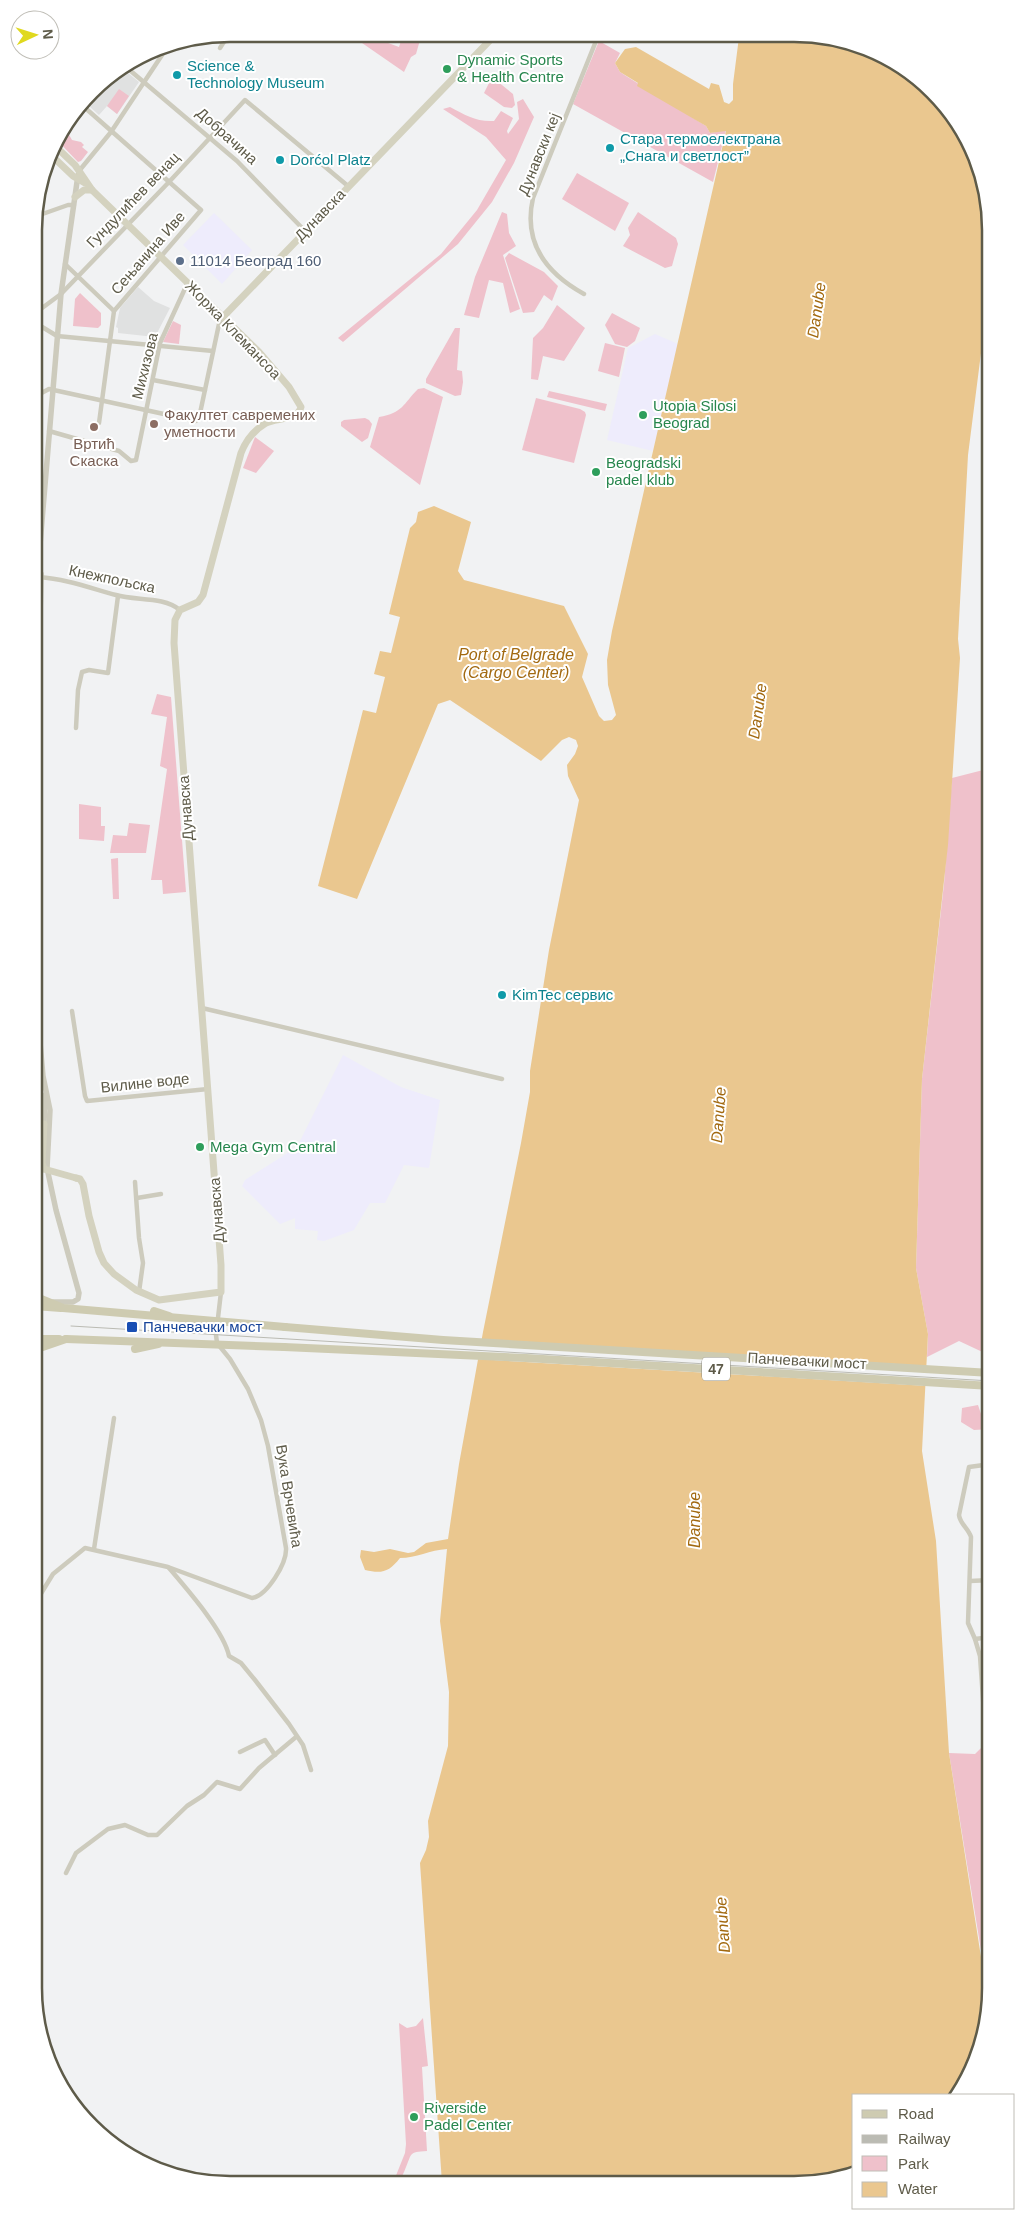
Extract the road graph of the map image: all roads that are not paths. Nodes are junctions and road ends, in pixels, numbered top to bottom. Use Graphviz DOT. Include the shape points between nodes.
graph roads {
  1 [pos="488,42"];
  2 [pos="596,42"];
  3 [pos="224,43"];
  4 [pos="220,48"];
  5 [pos="161,56"];
  6 [pos="131,71"];
  7 [pos="144,81"];
  8 [pos="87,110"];
  9 [pos="111,132"];
  10 [pos="210,136"];
  11 [pos="60,152"];
  12 [pos="57,159"];
  13 [pos="78,175"];
  14 [pos="169,182"];
  15 [pos="348,186"];
  16 [pos="92,190"];
  17 [pos="75,201"];
  18 [pos="43,214"];
  19 [pos="128,224"];
  20 [pos="305,230"];
  21 [pos="162,257"];
  22 [pos="65,264"];
  23 [pos="78,275"];
  24 [pos="188,282"];
  25 [pos="61,294"];
  26 [pos="584,294"];
  27 [pos="42,308"];
  28 [pos="114,311"];
  29 [pos="223,317"];
  30 [pos="42,327"];
  31 [pos="58,336"];
  32 [pos="110,341"];
  33 [pos="160,346"];
  34 [pos="213,351"];
  35 [pos="153,380"];
  36 [pos="53,389"];
  37 [pos="204,390"];
  38 [pos="42,392"];
  39 [pos="102,400"];
  40 [pos="147,410"];
  41 [pos="99,424"];
  42 [pos="49,431"];
  43 [pos="42,513"];
  44 [pos="42,578"];
  45 [pos="118,596"];
  46 [pos="180,610"];
  47 [pos="76,728"];
  48 [pos="202,1008"];
  49 [pos="72,1011"];
  50 [pos="42,1060"];
  51 [pos="502,1079"];
  52 [pos="208,1089"];
  53 [pos="45,1090"];
  54 [pos="44,1124"];
  55 [pos="135,1182"];
  56 [pos="162,1194"];
  57 [pos="137,1198"];
  58 [pos="140,1292"];
  59 [pos="221,1292"];
  60 [pos="42,1299"];
  61 [pos="42,1300"];
  62 [pos="42,1307"];
  63 [pos="63,1308"];
  64 [pos="154,1310"];
  65 [pos="174,1318"];
  66 [pos="42,1339"];
  67 [pos="66,1339"];
  68 [pos="164,1343"];
  69 [pos="42,1347"];
  70 [pos="135,1349"];
  71 [pos="982,1372"];
  72 [pos="982,1385"];
  73 [pos="114,1418"];
  74 [pos="982,1466"];
  75 [pos="94,1549"];
  76 [pos="168,1567"];
  77 [pos="982,1580"];
  78 [pos="970,1581"];
  79 [pos="42,1590"];
  80 [pos="982,1638"];
  81 [pos="976,1639"];
  82 [pos="982,1674"];
  83 [pos="296,1737"];
  84 [pos="240,1752"];
  85 [pos="275,1755"];
  86 [pos="310,1770"];
  87 [pos="66,1873"];
  1 -- 15 [label="main road, Дунавска"];
  2 -- 26 [label="street, Дунавски кеј" via="533,198 530,217 531,233 540,255 552,271"];
  3 -- 4 [label="street"];
  5 -- 7 [label="street"];
  6 -- 7 [label="street, Добрачина"];
  7 -- 9 [label="street"];
  7 -- 10 [label="street, Добрачина"];
  8 -- 9 [label="street"];
  9 -- 13 [label="street"];
  9 -- 14 [label="street"];
  10 -- 14 [label="street, Гундулићев венац"];
  10 -- 15 [label="street, Гундулићев венац" via="245,100"];
  10 -- 20 [label="street, Добрачина"];
  11 -- 13 [label="main road, Жоржа Клемансоа"];
  12 -- 13 [label="main road, Жоржа Клемансоа"];
  13 -- 16 [label="main road, Жоржа Клемансоа"];
  13 -- 17 [label="street"];
  14 -- 19 [label="street, Гундулићев венац"];
  14 -- 21 [label="street, Сењанина Иве" via="201,210"];
  15 -- 20 [label="main road, Дунавска"];
  16 -- 17 [label="main road" via="84,190"];
  16 -- 19 [label="main road, Жоржа Клемансоа"];
  17 -- 18 [label="street"];
  17 -- 22 [label="street"];
  19 -- 21 [label="main road, Жоржа Клемансоа"];
  19 -- 23 [label="street, Гундулићев венац"];
  20 -- 29 [label="main road, Дунавска"];
  21 -- 24 [label="main road, Жоржа Клемансоа"];
  21 -- 28 [label="street, Сењанина Иве"];
  22 -- 23 [label="street"];
  22 -- 25 [label="street"];
  23 -- 25 [label="street, Гундулићев венац"];
  23 -- 28 [label="street"];
  24 -- 29 [label="main road, Жоржа Клемансоа"];
  24 -- 33 [label="street, Михизова"];
  25 -- 27 [label="street, Гундулићев венац"];
  25 -- 31 [label="street"];
  28 -- 32 [label="street, Сењанина Иве"];
  29 -- 34 [label="street, Дунавска"];
  29 -- 46 [label="main road, Жоржа Клемансоа" via="259,352 292,391 300,408 293,416 265,424 245,443 205,590 198,602"];
  30 -- 31 [label="street"];
  31 -- 32 [label="street"];
  31 -- 36 [label="street"];
  32 -- 33 [label="street"];
  32 -- 39 [label="street, Сењанина Иве"];
  33 -- 34 [label="street"];
  33 -- 35 [label="street, Михизова"];
  34 -- 37 [label="street, Дунавска"];
  35 -- 37 [label="street"];
  35 -- 40 [label="street, Михизова"];
  36 -- 38 [label="street"];
  36 -- 39 [label="street"];
  36 -- 42 [label="street"];
  37 -- 40 [label="street, Дунавска" via="197,421"];
  39 -- 40 [label="street"];
  39 -- 41 [label="street, Сењанина Иве"];
  40 -- 42 [label="street, Михизова" via="137,458 132,462 119,450"];
  42 -- 43 [label="street"];
  44 -- 45 [label="street, Кнежпољска" via="85,585"];
  45 -- 46 [label="street, Кнежпољска" via="163,603"];
  45 -- 47 [label="street" via="108,673 82,672"];
  46 -- 48 [label="main road, Дунавска" via="175,620 174,643"];
  48 -- 51 [label="street"];
  48 -- 52 [label="main road, Дунавска"];
  49 -- 52 [label="street, Вилине воде" via="87,1101"];
  50 -- 53 [label="street"];
  52 -- 59 [label="main road, Дунавска"];
  53 -- 54 [label="street"];
  53 -- 61 [label="street" via="50,1110 48,1172 79,1298 73,1302"];
  54 -- 58 [label="main road, bridge" via="44,1169 82,1182 102,1258 114,1274"];
  55 -- 57 [label="street"];
  56 -- 57 [label="street"];
  57 -- 58 [label="street" via="143,1263"];
  58 -- 59 [label="main road" via="165,1300"];
  59 -- 76 [label="street, Вука Врчевића" via="217,1343 248,1388 265,1430 286,1558 263,1593 252,1598"];
  60 -- 63 [label="main road, bridge"];
  62 -- 63 [label="main road, 47"];
  63 -- 65 [label="main road, 47, bridge"];
  64 -- 65 [label="main road, bridge"];
  65 -- 71 [label="main road, Панчевачки мост / 47, bridge" via="443,1340"];
  66 -- 67 [label="main road, 47"];
  67 -- 68 [label="main road, 47, bridge"];
  67 -- 69 [label="main road"];
  68 -- 70 [label="main road, bridge"];
  68 -- 72 [label="main road, Панчевачки мост / 47, bridge" via="442,1353"];
  73 -- 75 [label="street"];
  74 -- 78 [label="street" via="969,1468 959,1507 959,1520 971,1537"];
  75 -- 76 [label="street, Вука Врчевића"];
  75 -- 79 [label="street" via="83,1548 57,1569"];
  76 -- 83 [label="street" via="210,1622 229,1656 241,1663"];
  77 -- 78 [label="street"];
  78 -- 81 [label="street" via="968,1623"];
  80 -- 81 [label="street"];
  81 -- 82 [label="street"];
  83 -- 85 [label="street"];
  83 -- 86 [label="street" via="303,1746"];
  84 -- 85 [label="street" via="265,1740"];
  85 -- 87 [label="street" via="240,1789 217,1782 157,1835 148,1835 125,1825 108,1829 76,1853"];
}
